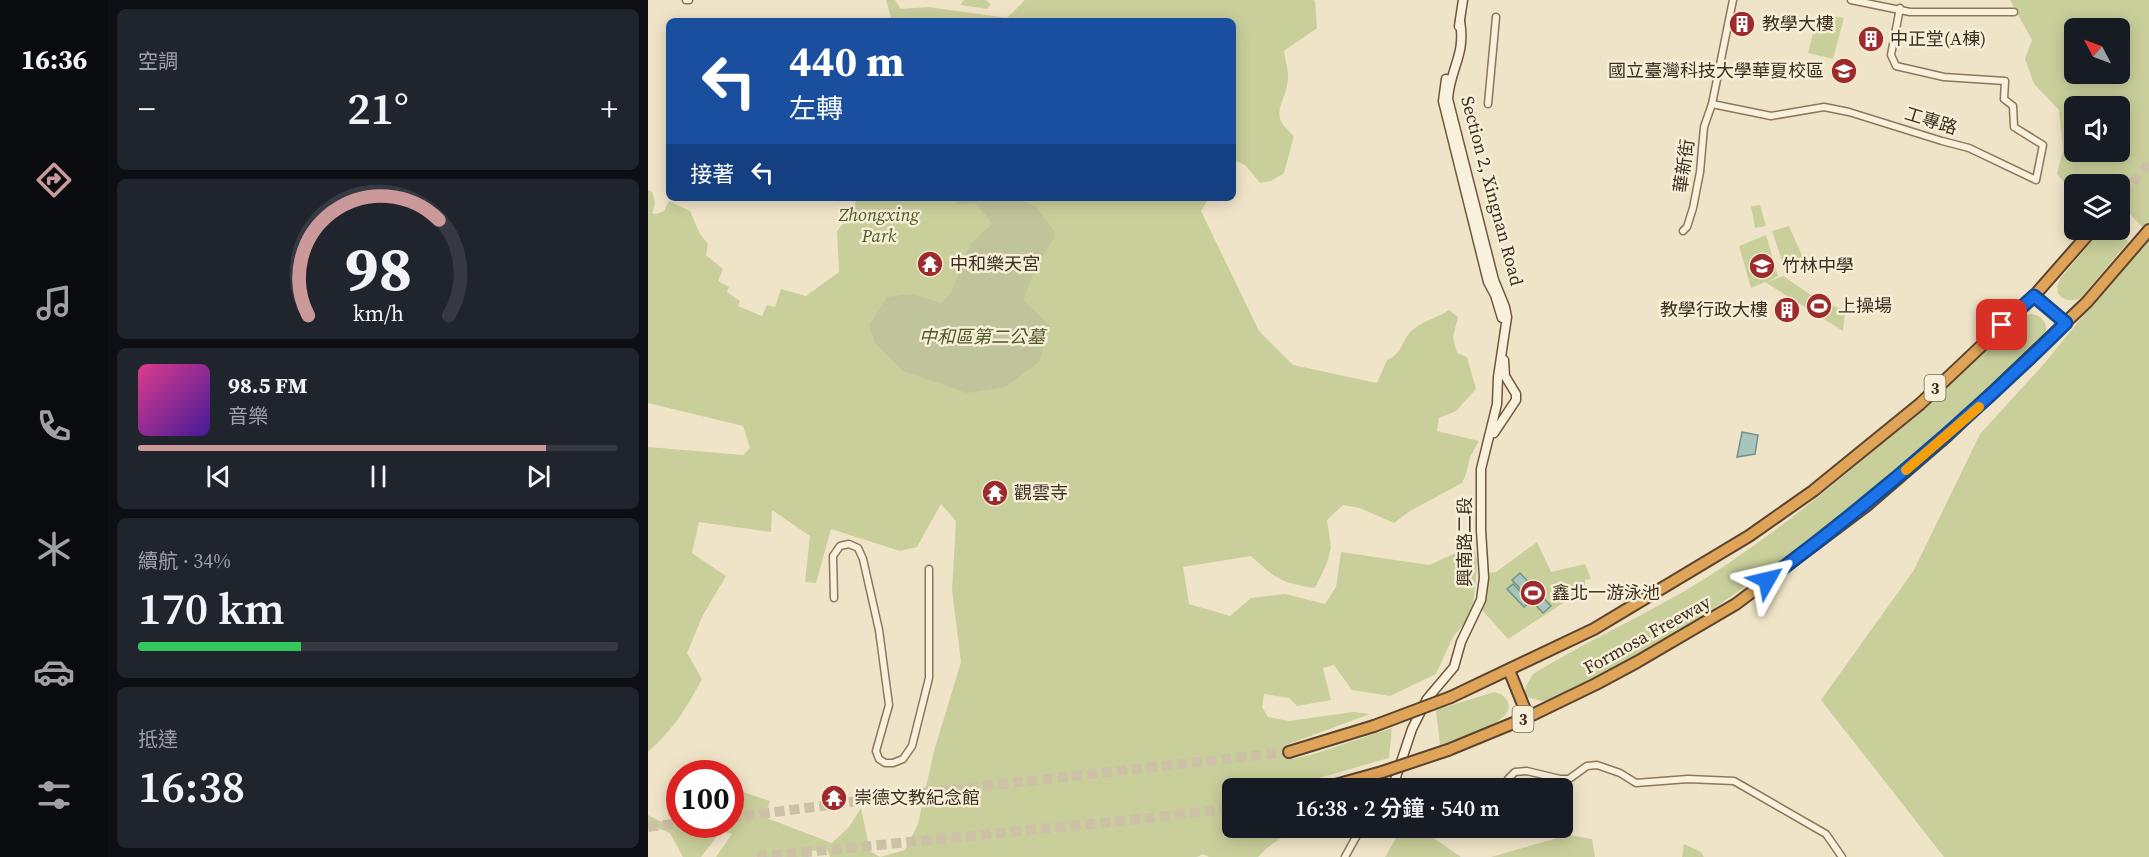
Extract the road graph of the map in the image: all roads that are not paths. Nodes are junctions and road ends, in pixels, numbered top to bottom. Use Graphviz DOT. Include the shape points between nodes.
graph roads {
  1 [pos="1463,0"];
  2 [pos="1733,0"];
  3 [pos="1851,0"];
  4 [pos="1900,8"];
  5 [pos="2014,12"];
  6 [pos="1496,17"];
  7 [pos="1488,104"];
  8 [pos="1712,104"];
  9 [pos="2149,230"];
  10 [pos="1683,231"];
  11 [pos="2083,240"];
  12 [pos="2034,296"];
  13 [pos="2066,323"];
  14 [pos="1503,342"];
  15 [pos="1485,452"];
  16 [pos="929,569"];
  17 [pos="834,597"];
  18 [pos="1509,670"];
  19 [pos="1528,717"];
  20 [pos="1290,752"];
  21 [pos="1360,778"];
  22 [pos="1396,778"];
  23 [pos="1509,778"];
  24 [pos="1556,778"];
  25 [pos="1570,778"];
  26 [pos="1355,838"];
  27 [pos="1345,857"];
  28 [pos="1842,857"];
  1 -- 14 [label="street, Section 2, Xingnan Road" via="1455,57 1443,101 1488,282 1501,313"];
  2 -- 8 [label="street, 華新街"];
  3 -- 4 [label="street"];
  4 -- 5 [label="street" via="1910,12"];
  4 -- 8 [label="street, 工專路" via="1891,55 1896,66 1944,77 2005,81 2004,99 2013,106 2014,127 2043,145 2036,180 1969,148 1849,112 1824,107 1771,116"];
  6 -- 7 [label="street"];
  8 -- 10 [label="street, 華新街" via="1704,127 1693,208"];
  9 -- 13 [label="highway, Formosa Freeway / 3"];
  11 -- 12 [label="highway, Formosa Freeway / 3"];
  12 -- 13 [label="highway"];
  12 -- 18 [label="highway, Formosa Freeway / 3" via="1920,404 1813,491 1652,595 1594,629"];
  13 -- 19 [label="highway, Formosa Freeway / 3" via="1947,436 1866,506 1736,604 1636,663"];
  14 -- 15 [label="street, Section 2, Xingnan Road" via="1497,404"];
  14 -- 15 [label="street, Section 2, Xingnan Road" via="1505,376 1516,400"];
  15 -- 22 [label="street, 興南路二段" via="1481,469 1481,600 1454,667 1427,699 1412,729"];
  16 -- 17 [label="street" via="929,678 912,746 903,759 893,763 885,764 876,751 890,705 863,559 858,548 849,544 840,546 832,556"];
  18 -- 19 [label="highway"];
  18 -- 20 [label="highway, Formosa Freeway / 3, bridge" via="1452,697"];
  19 -- 21 [label="highway, Formosa Freeway / 3, bridge" via="1448,750"];
  23 -- 24 [label="street" via="1515,772 1527,771"];
  25 -- 28 [label="street" via="1587,766 1597,765 1620,772 1636,783 1734,781 1826,834"];
  26 -- 27 [label="street"];
}
